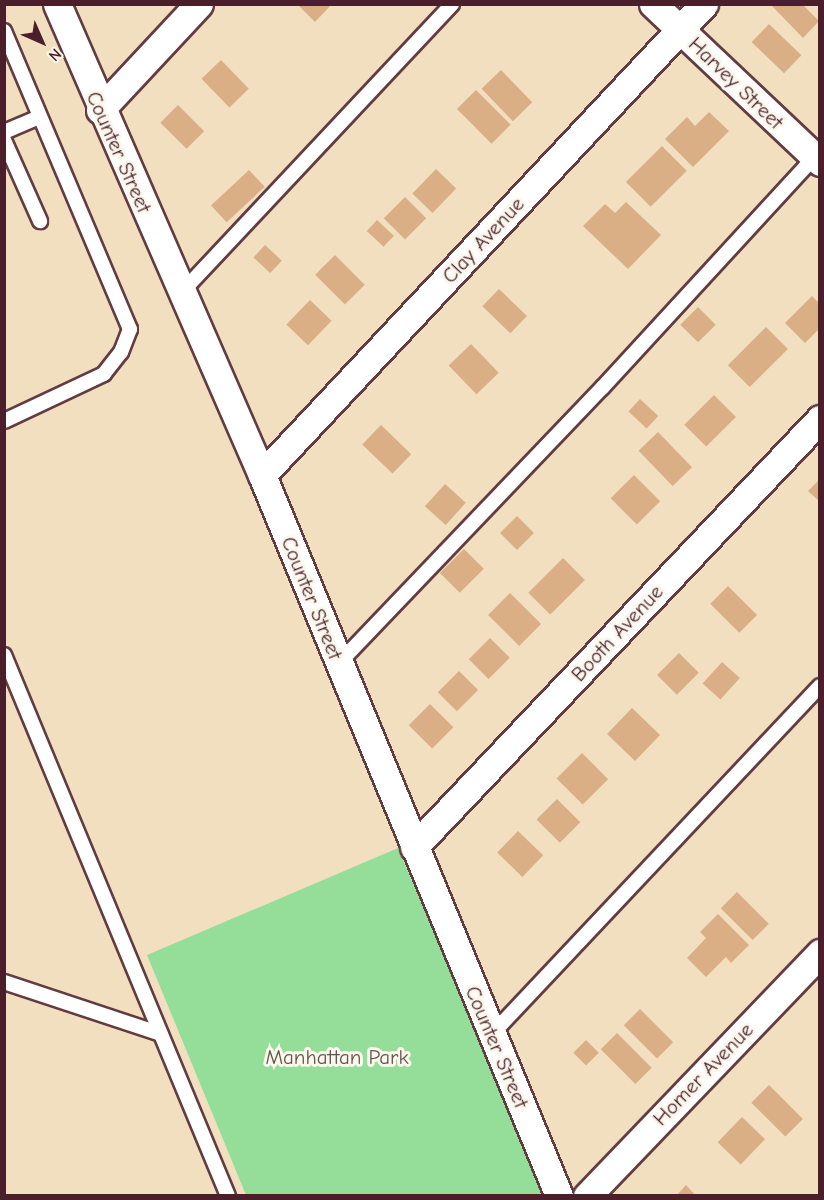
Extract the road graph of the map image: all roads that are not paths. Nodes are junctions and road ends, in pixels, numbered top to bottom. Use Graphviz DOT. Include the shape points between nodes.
graph roads {
  1 [pos="57,4"];
  2 [pos="199,4"];
  3 [pos="452,4"];
  4 [pos="653,4"];
  5 [pos="704,4"];
  6 [pos="680,30"];
  7 [pos="4,31"];
  8 [pos="100,110"];
  9 [pos="39,117"];
  10 [pos="4,132"];
  11 [pos="4,140"];
  12 [pos="818,157"];
  13 [pos="40,221"];
  14 [pos="181,293"];
  15 [pos="819,418"];
  16 [pos="4,421"];
  17 [pos="262,475"];
  18 [pos="4,655"];
  19 [pos="339,663"];
  20 [pos="819,686"];
  21 [pos="414,847"];
  22 [pos="819,953"];
  23 [pos="4,982"];
  24 [pos="161,1034"];
  25 [pos="492,1034"];
  26 [pos="228,1196"];
  27 [pos="559,1196"];
  28 [pos="587,1196"];
  1 -- 8 [label="street, Counter Street"];
  2 -- 8 [label="street"];
  3 -- 14 [label="lane"];
  4 -- 6 [label="street, Harvey Street"];
  5 -- 6 [label="street, Clay Avenue"];
  6 -- 12 [label="street, Harvey Street"];
  6 -- 17 [label="street, Clay Avenue"];
  7 -- 9 [label="lane"];
  8 -- 14 [label="street, Counter Street"];
  9 -- 10 [label="lane"];
  9 -- 16 [label="lane" via="130,328 121,352 104,374"];
  11 -- 13 [label="lane"];
  12 -- 19 [label="lane"];
  14 -- 17 [label="street, Counter Street"];
  15 -- 21 [label="street, Booth Avenue"];
  17 -- 19 [label="street, Counter Street"];
  18 -- 24 [label="lane"];
  19 -- 21 [label="street, Counter Street"];
  20 -- 25 [label="lane"];
  21 -- 25 [label="street, Counter Street"];
  22 -- 28 [label="street, Homer Avenue"];
  23 -- 24 [label="lane"];
  24 -- 26 [label="lane"];
  25 -- 27 [label="street, Counter Street"];
}
